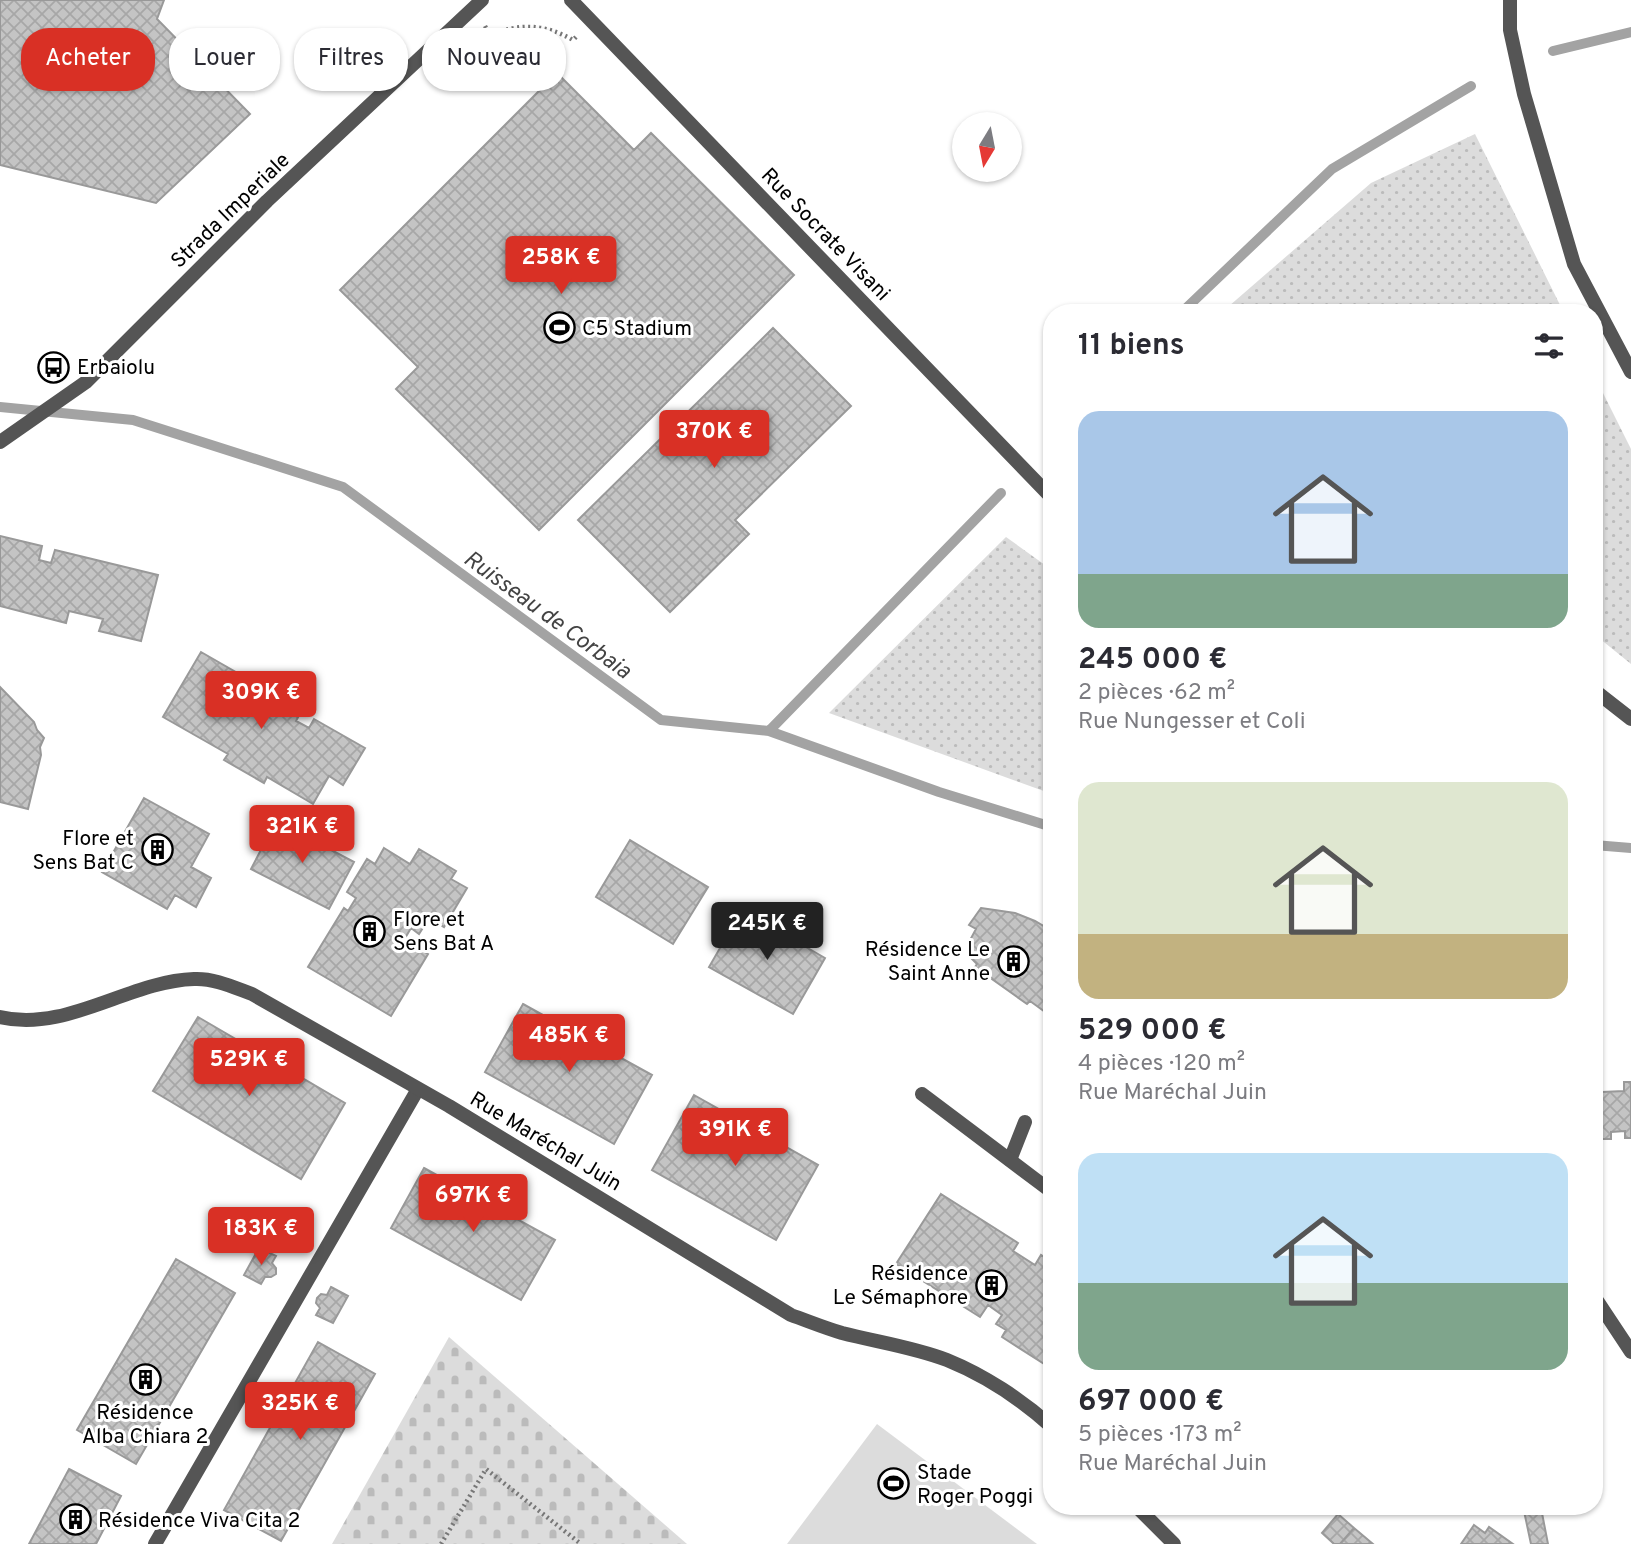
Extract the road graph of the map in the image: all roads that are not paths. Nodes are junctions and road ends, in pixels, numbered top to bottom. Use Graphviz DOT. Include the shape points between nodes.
graph roads {
  1 [pos="571,0"];
  2 [pos="1510,0"];
  3 [pos="478,4"];
  4 [pos="1595,304"];
  5 [pos="1603,319"];
  6 [pos="1631,372"];
  7 [pos="0,442"];
  8 [pos="1043,489"];
  9 [pos="1603,697"];
  10 [pos="1631,719"];
  11 [pos="0,1017"];
  12 [pos="418,1089"];
  13 [pos="922,1094"];
  14 [pos="1024,1122"];
  15 [pos="1010,1160"];
  16 [pos="1043,1185"];
  17 [pos="1603,1310"];
  18 [pos="1631,1352"];
  19 [pos="1043,1419"];
  20 [pos="1145,1515"];
  21 [pos="155,1544"];
  22 [pos="1174,1544"];
  1 -- 8 [label="street, Rue Socrate Visani"];
  2 -- 4 [label="street" via="1510,30 1524,94 1574,264"];
  3 -- 7 [label="street, Strada Imperiale" via="267,201 86,382"];
  5 -- 6 [label="street"];
  9 -- 10 [label="street"];
  11 -- 12 [label="street, Rue Maréchal Juin" via="30,1020 65,1015 159,985 195,979 223,983 251,994"];
  12 -- 19 [label="street, Rue Maréchal Juin" via="791,1315 947,1360 989,1381"];
  12 -- 21 [label="street"];
  13 -- 15 [label="street"];
  14 -- 15 [label="street"];
  15 -- 16 [label="street"];
  17 -- 18 [label="street"];
  20 -- 22 [label="street"];
}
